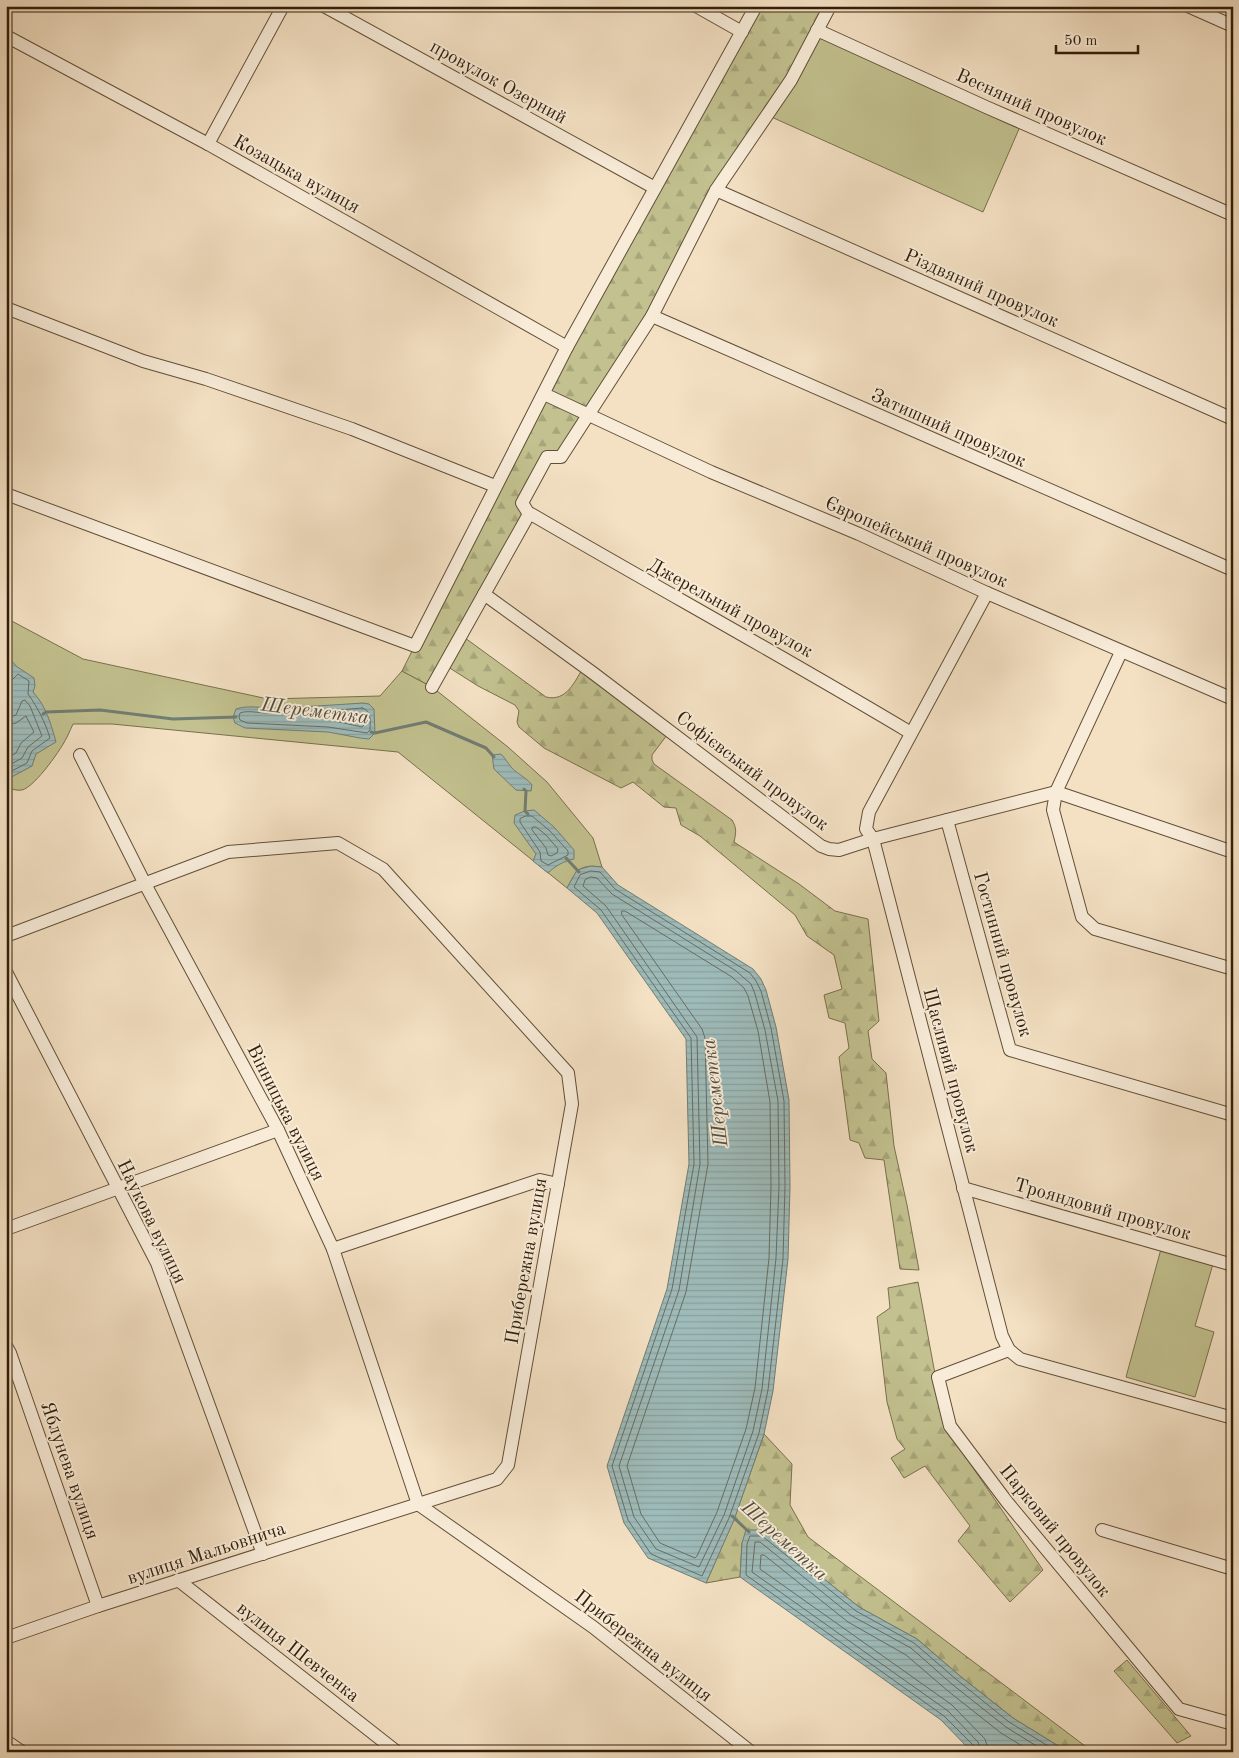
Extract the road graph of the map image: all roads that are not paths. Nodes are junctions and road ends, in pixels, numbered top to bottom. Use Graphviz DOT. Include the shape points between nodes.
graph roads {
  1 [pos="283,6"];
  2 [pos="324,6"];
  3 [pos="696,6"];
  4 [pos="756,6"];
  5 [pos="830,6"];
  6 [pos="1188,6"];
  7 [pos="1233,26"];
  8 [pos="817,30"];
  9 [pos="742,32"];
  10 [pos="6,36"];
  11 [pos="208,144"];
  12 [pos="655,188"];
  13 [pos="716,190"];
  14 [pos="1233,215"];
  15 [pos="6,308"];
  16 [pos="652,316"];
  17 [pos="567,347"];
  18 [pos="544,394"];
  19 [pos="588,414"];
  20 [pos="1233,419"];
  21 [pos="495,486"];
  22 [pos="6,494"];
  23 [pos="531,514"];
  24 [pos="1233,570"];
  25 [pos="987,593"];
  26 [pos="484,594"];
  27 [pos="1121,652"];
  28 [pos="432,687"];
  29 [pos="1233,699"];
  30 [pos="912,733"];
  31 [pos="80,755"];
  32 [pos="1056,792"];
  33 [pos="947,820"];
  34 [pos="873,839"];
  35 [pos="1233,852"];
  36 [pos="145,884"];
  37 [pos="6,936"];
  38 [pos="1233,969"];
  39 [pos="6,972"];
  40 [pos="1233,1116"];
  41 [pos="278,1130"];
  42 [pos="558,1184"];
  43 [pos="963,1188"];
  44 [pos="117,1189"];
  45 [pos="6,1229"];
  46 [pos="333,1249"];
  47 [pos="1233,1265"];
  48 [pos="6,1346"];
  49 [pos="1009,1350"];
  50 [pos="1233,1418"];
  51 [pos="418,1504"];
  52 [pos="1102,1530"];
  53 [pos="263,1554"];
  54 [pos="1233,1569"];
  55 [pos="178,1580"];
  56 [pos="98,1606"];
  57 [pos="6,1638"];
  58 [pos="1233,1724"];
  59 [pos="6,1741"];
  60 [pos="22,1752"];
  61 [pos="397,1752"];
  62 [pos="751,1752"];
  1 -- 11 [label="street"];
  2 -- 12 [label="street, провулок Озерний"];
  3 -- 9 [label="street"];
  4 -- 9 [label="street"];
  5 -- 8 [label="street"];
  6 -- 7 [label="street"];
  8 -- 13 [label="street" via="792,80"];
  8 -- 14 [label="street, Весняний провулок"];
  9 -- 12 [label="street"];
  10 -- 11 [label="street, Козацька вулиця"];
  11 -- 17 [label="street, Козацька вулиця"];
  12 -- 17 [label="street"];
  13 -- 16 [label="street"];
  13 -- 20 [label="street, Різдвяний провулок"];
  15 -- 21 [label="street" via="143,360 352,429"];
  16 -- 19 [label="street"];
  16 -- 24 [label="street, Затишний провулок"];
  17 -- 18 [label="street"];
  18 -- 19 [label="street, Європейський провулок"];
  18 -- 21 [label="street"];
  19 -- 25 [label="street, Європейський провулок" via="711,472 859,534"];
  19 -- 26 [label="street" via="561,457 547,457 522,503 529,514"];
  21 -- 22 [label="street" via="415,646"];
  23 -- 30 [label="street, Джерельний провулок"];
  25 -- 27 [label="street, Європейський провулок"];
  25 -- 30 [label="street, Щасливий провулок"];
  26 -- 28 [label="street"];
  26 -- 34 [label="street, Софієвський провулок" via="821,846 840,850"];
  27 -- 29 [label="street, Європейський провулок"];
  27 -- 32 [label="street"];
  30 -- 34 [label="street, Щасливий провулок" via="869,812 866,829"];
  31 -- 36 [label="street, Вінницька вулиця"];
  32 -- 33 [label="street, Софієвський провулок"];
  32 -- 35 [label="street"];
  32 -- 38 [label="street" via="1053,810 1082,917 1095,929"];
  33 -- 34 [label="street, Софієвський провулок"];
  33 -- 40 [label="street, Гостинний провулок" via="1010,1050"];
  34 -- 43 [label="street, Щасливий провулок"];
  36 -- 37 [label="street, Прибережна вулиця"];
  36 -- 41 [label="street, Вінницька вулиця"];
  36 -- 42 [label="street, Прибережна вулиця" via="228,852 338,844 383,870 568,1073 572,1104"];
  39 -- 44 [label="street, Наукова вулиця"];
  41 -- 44 [label="street"];
  41 -- 46 [label="street, Вінницька вулиця"];
  42 -- 46 [label="street" via="540,1180"];
  42 -- 51 [label="street, Прибережна вулиця" via="508,1465 497,1479"];
  43 -- 47 [label="street, Трояндовий провулок"];
  43 -- 49 [label="street, Щасливий провулок" via="1002,1336"];
  44 -- 45 [label="street"];
  44 -- 53 [label="street, Наукова вулиця" via="157,1263"];
  46 -- 51 [label="street, Вінницька вулиця"];
  48 -- 56 [label="street, Яблунева вулиця"];
  49 -- 50 [label="street" via="1020,1359"];
  49 -- 58 [label="street, Парковий провулок" via="938,1377 950,1426 1007,1502 1179,1709"];
  51 -- 53 [label="street, вулиця Мальовнича"];
  51 -- 62 [label="street, Прибережна вулиця" via="593,1627"];
  52 -- 54 [label="street"];
  53 -- 55 [label="street, вулиця Мальовнича"];
  55 -- 56 [label="street, вулиця Мальовнича"];
  55 -- 61 [label="street, вулиця Шевченка"];
  56 -- 57 [label="street, вулиця Мальовнича"];
  59 -- 60 [label="street"];
}
